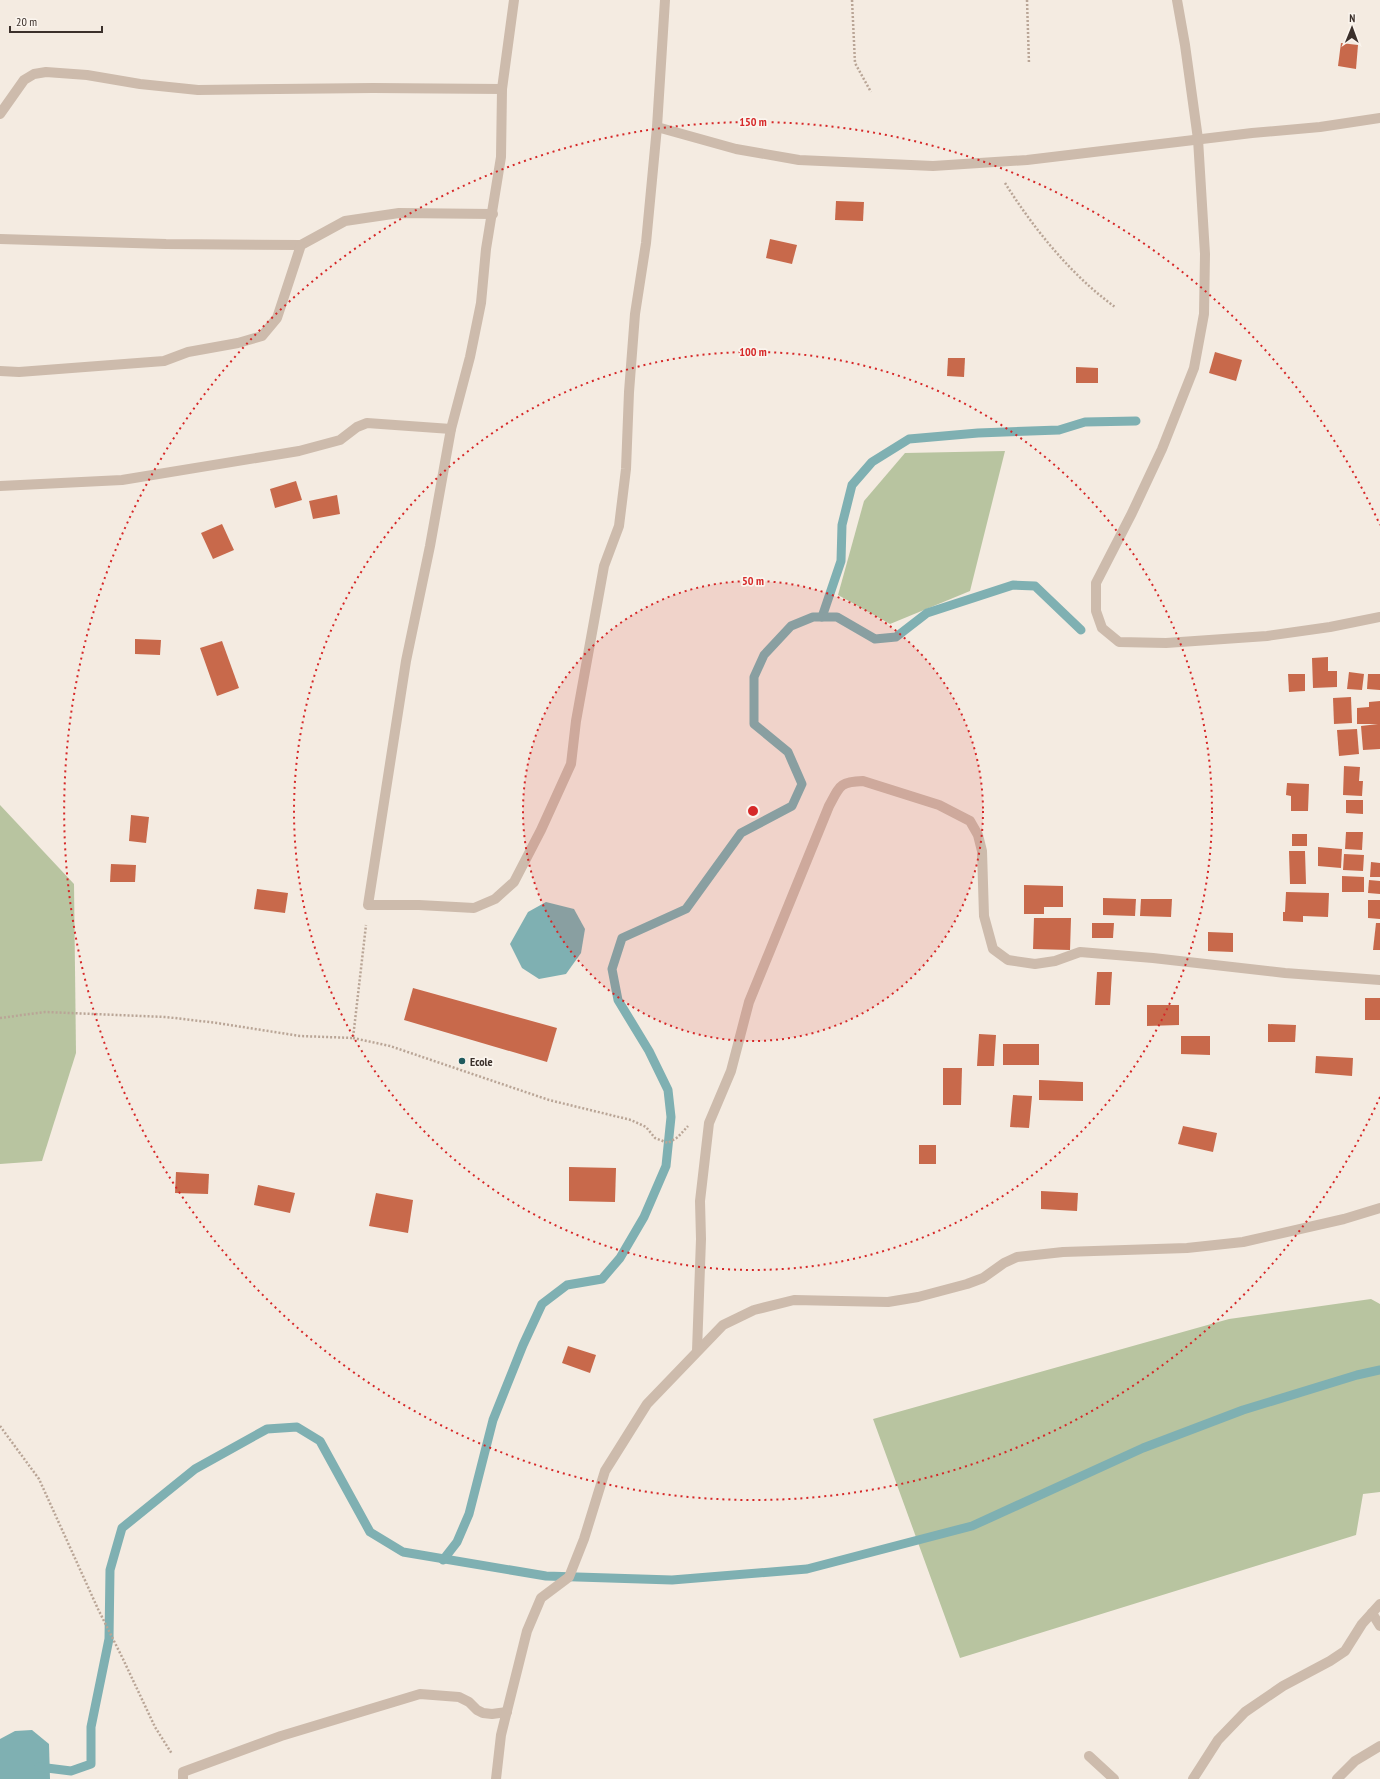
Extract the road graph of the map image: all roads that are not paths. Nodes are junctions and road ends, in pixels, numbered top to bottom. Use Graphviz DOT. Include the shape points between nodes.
graph roads {
  1 [pos="514,0"];
  2 [pos="665,0"];
  3 [pos="1177,0"];
  4 [pos="502,89"];
  5 [pos="0,114"];
  6 [pos="1380,118"];
  7 [pos="657,127"];
  8 [pos="1198,139"];
  9 [pos="493,214"];
  10 [pos="0,239"];
  11 [pos="301,245"];
  12 [pos="0,371"];
  13 [pos="451,429"];
  14 [pos="0,486"];
  15 [pos="1380,617"];
  16 [pos="1380,980"];
  17 [pos="1380,1208"];
  18 [pos="697,1351"];
  19 [pos="1380,1604"];
  20 [pos="1372,1613"];
  21 [pos="1380,1626"];
  22 [pos="507,1712"];
  23 [pos="1380,1746"];
  24 [pos="1089,1756"];
  25 [pos="183,1775"];
  26 [pos="496,1779"];
  27 [pos="1114,1779"];
  28 [pos="1193,1779"];
  29 [pos="1337,1779"];
  1 -- 4 [label="street"];
  2 -- 7 [label="street"];
  3 -- 8 [label="street" via="1186,45"];
  4 -- 5 [label="street" via="198,90 46,72 34,74 24,80"];
  4 -- 9 [label="street" via="501,157"];
  6 -- 8 [label="street" via="1320,128"];
  7 -- 8 [label="street" via="736,149 799,160 933,166 1027,160"];
  7 -- 13 [label="street" via="646,243 635,314 626,469 619,526 604,566 576,722 572,764 514,882 495,899 474,908 368,905 406,661"];
  8 -- 15 [label="street" via="1205,254 1204,314 1194,368 1159,456 1096,583 1096,611 1102,628 1119,642 1166,643 1267,636"];
  9 -- 11 [label="street" via="399,213 346,221"];
  9 -- 13 [label="street" via="478,319"];
  10 -- 11 [label="street"];
  11 -- 12 [label="street" via="277,318 262,336 188,352 164,361 19,372"];
  13 -- 14 [label="street" via="367,424 357,427 340,440 299,451 122,480"];
  16 -- 18 [label="street" via="1080,952 1055,961 1035,964 1008,960 993,949 984,916 982,851 978,835 970,821 939,805 863,781 841,786 829,806 749,1002 731,1071 709,1123 700,1200"];
  17 -- 18 [label="street" via="1344,1219 1243,1242 1188,1248 1063,1252 1017,1257 984,1278 967,1284 888,1302 794,1300 754,1310 723,1326"];
  18 -- 22 [label="street" via="647,1404 605,1471 569,1577 541,1598 527,1631"];
  19 -- 20 [label="street"];
  20 -- 21 [label="street"];
  20 -- 28 [label="street" via="1345,1651 1283,1686 1245,1712 1218,1740"];
  22 -- 25 [label="street" via="483,1713 459,1697 420,1694 281,1736"];
  22 -- 26 [label="street" via="501,1735"];
  23 -- 29 [label="street" via="1355,1761"];
  24 -- 27 [label="street"];
}
